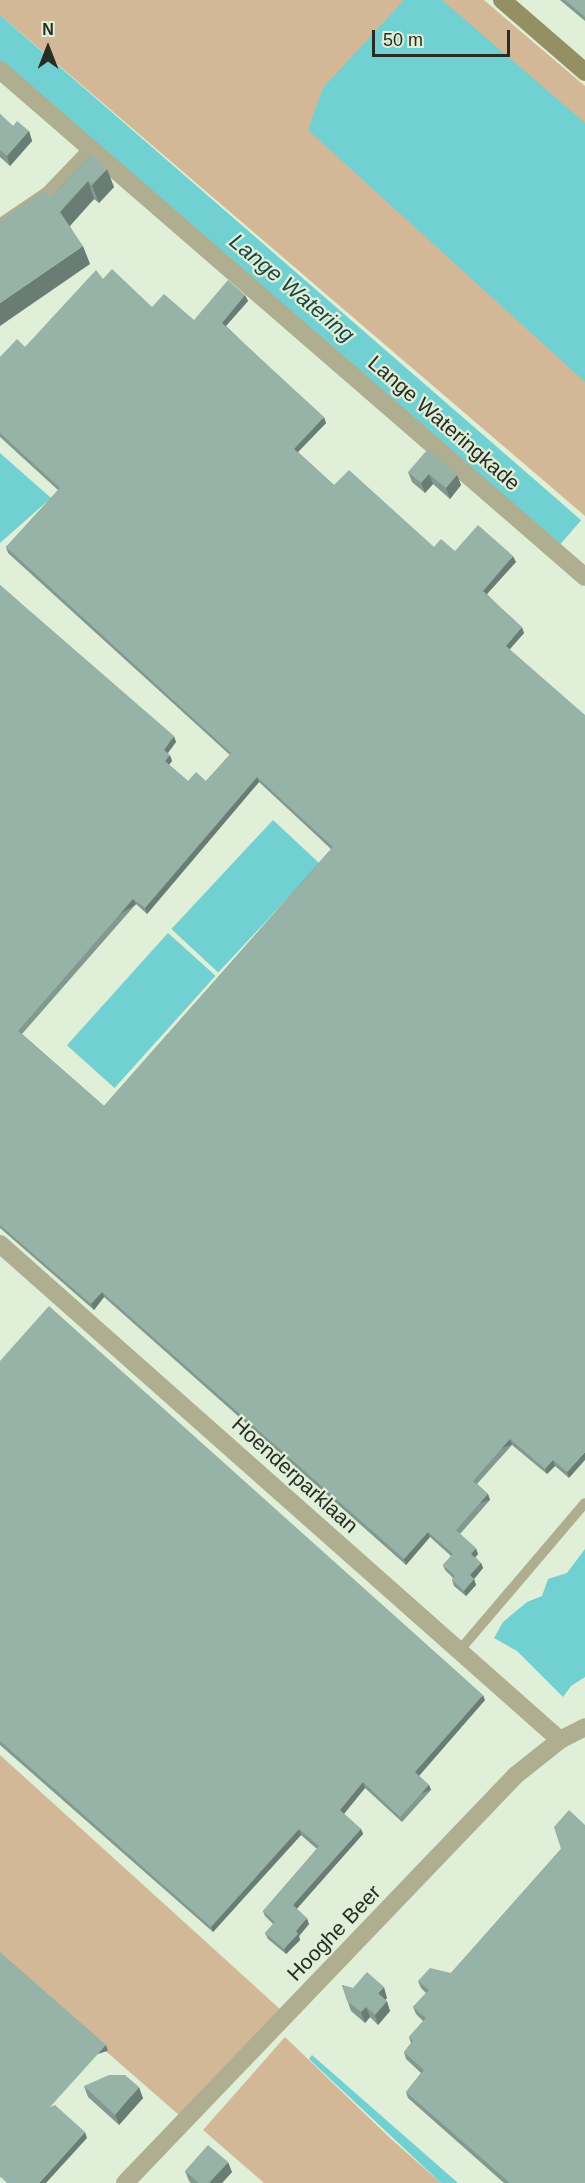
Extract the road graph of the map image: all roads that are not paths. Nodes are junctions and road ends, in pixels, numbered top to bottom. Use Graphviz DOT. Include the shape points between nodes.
graph roads {
  1 [pos="502,0"];
  2 [pos="0,70"];
  3 [pos="585,72"];
  4 [pos="92,150"];
  5 [pos="0,228"];
  6 [pos="585,576"];
  7 [pos="0,1244"];
  8 [pos="585,1503"];
  9 [pos="459,1651"];
  10 [pos="585,1727"];
  11 [pos="560,1740"];
  12 [pos="125,2183"];
  1 -- 3 [label="street"];
  2 -- 4 [label="street, Lange Wateringkade"];
  4 -- 5 [label="street" via="49,195"];
  4 -- 6 [label="street, Lange Wateringkade"];
  7 -- 9 [label="street, Hoenderparklaan"];
  8 -- 9 [label="lane"];
  9 -- 11 [label="street, Hoenderparklaan"];
  10 -- 11 [label="street, Hooghe Beer"];
  11 -- 12 [label="street, Hooghe Beer" via="516,1775"];
}
